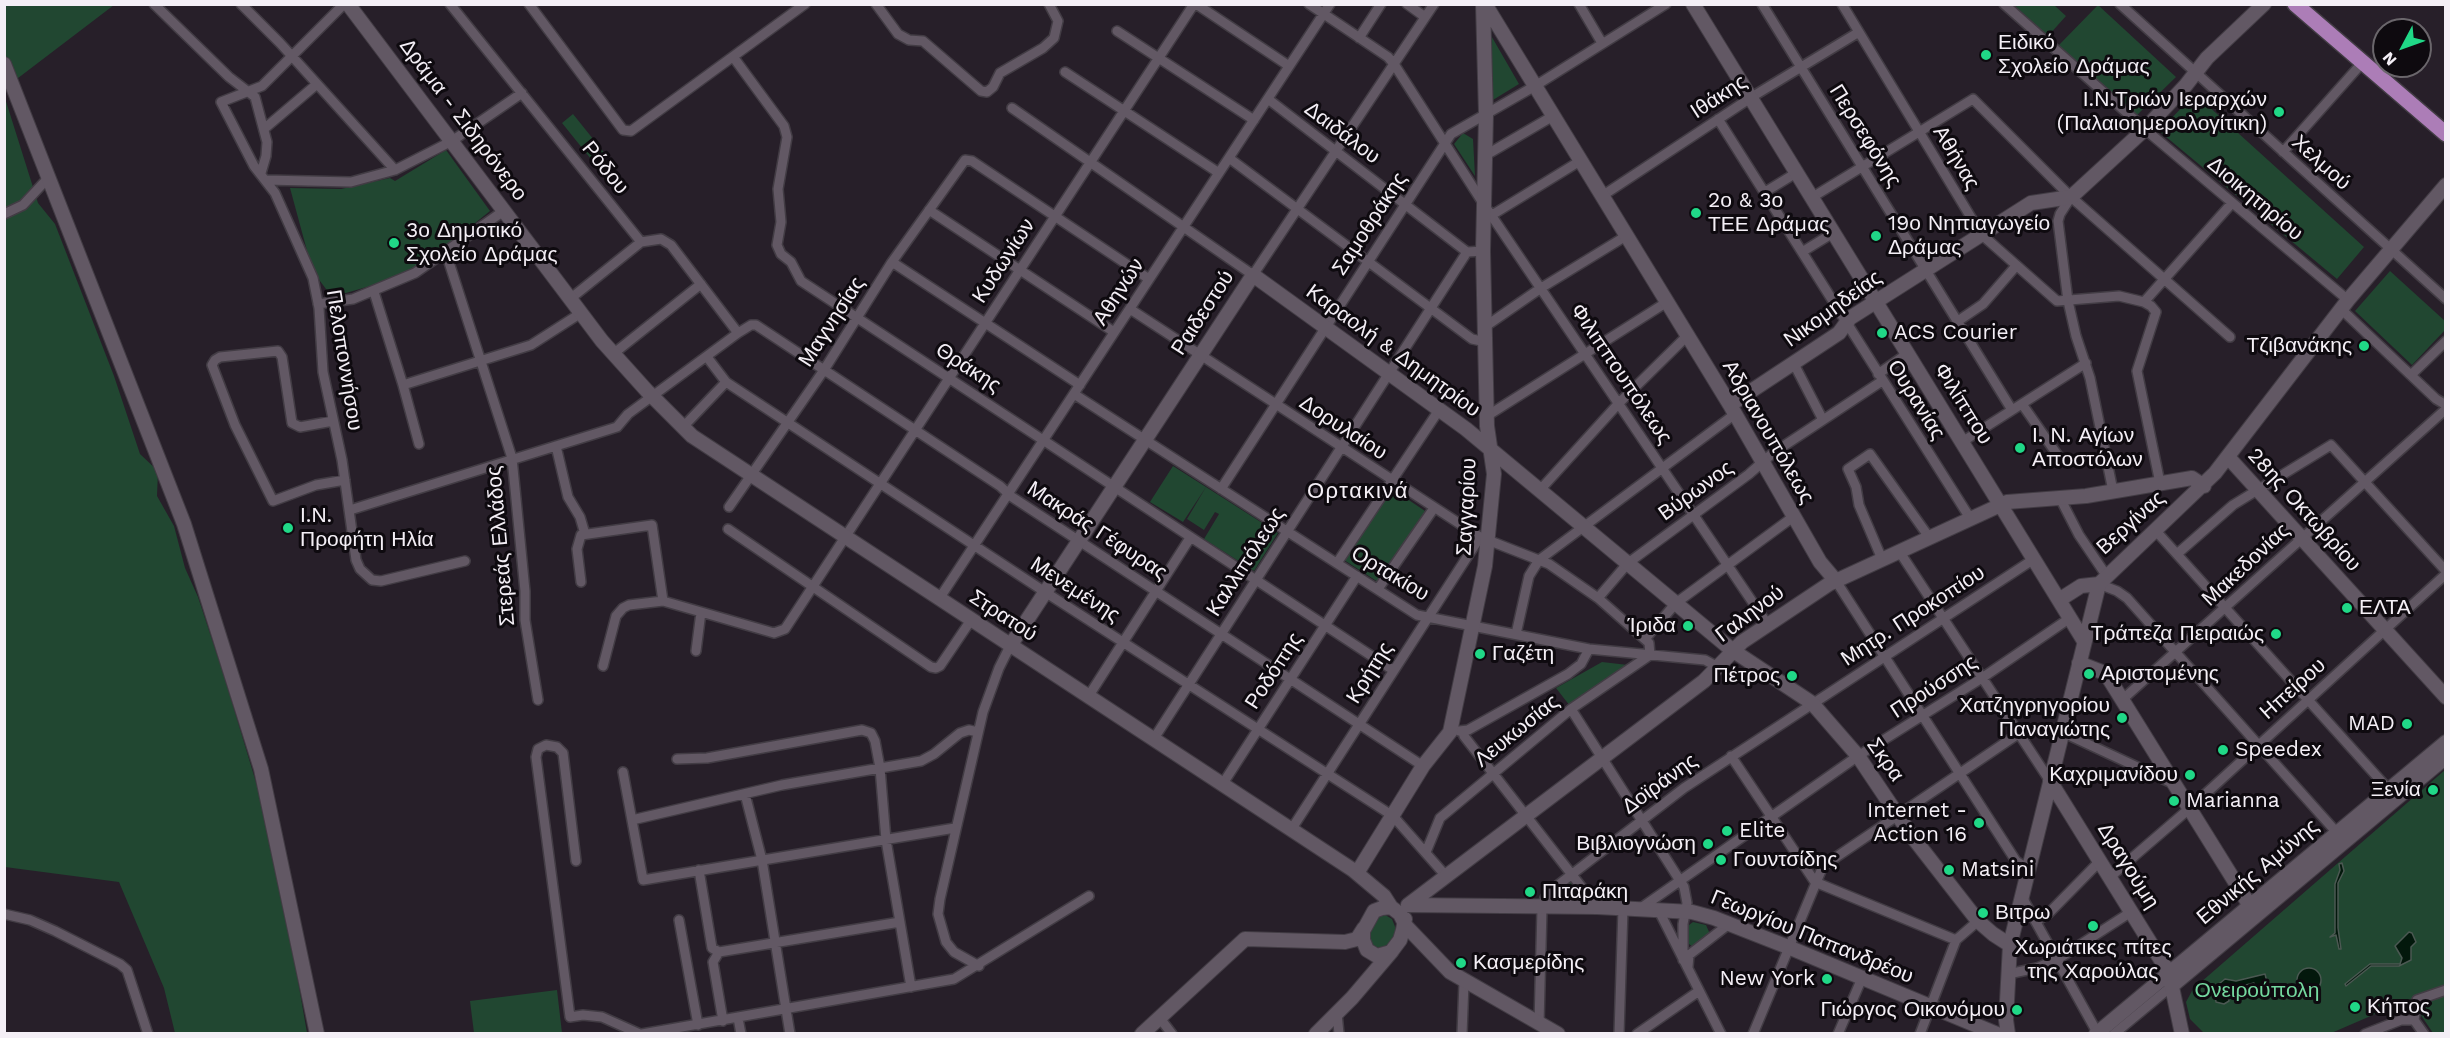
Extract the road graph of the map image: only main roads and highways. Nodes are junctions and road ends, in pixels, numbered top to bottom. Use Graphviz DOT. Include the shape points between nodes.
graph roads {
  1 [pos="2295,4"];
  2 [pos="2445,134"];
  1 -- 2 [label="main road"];
}
